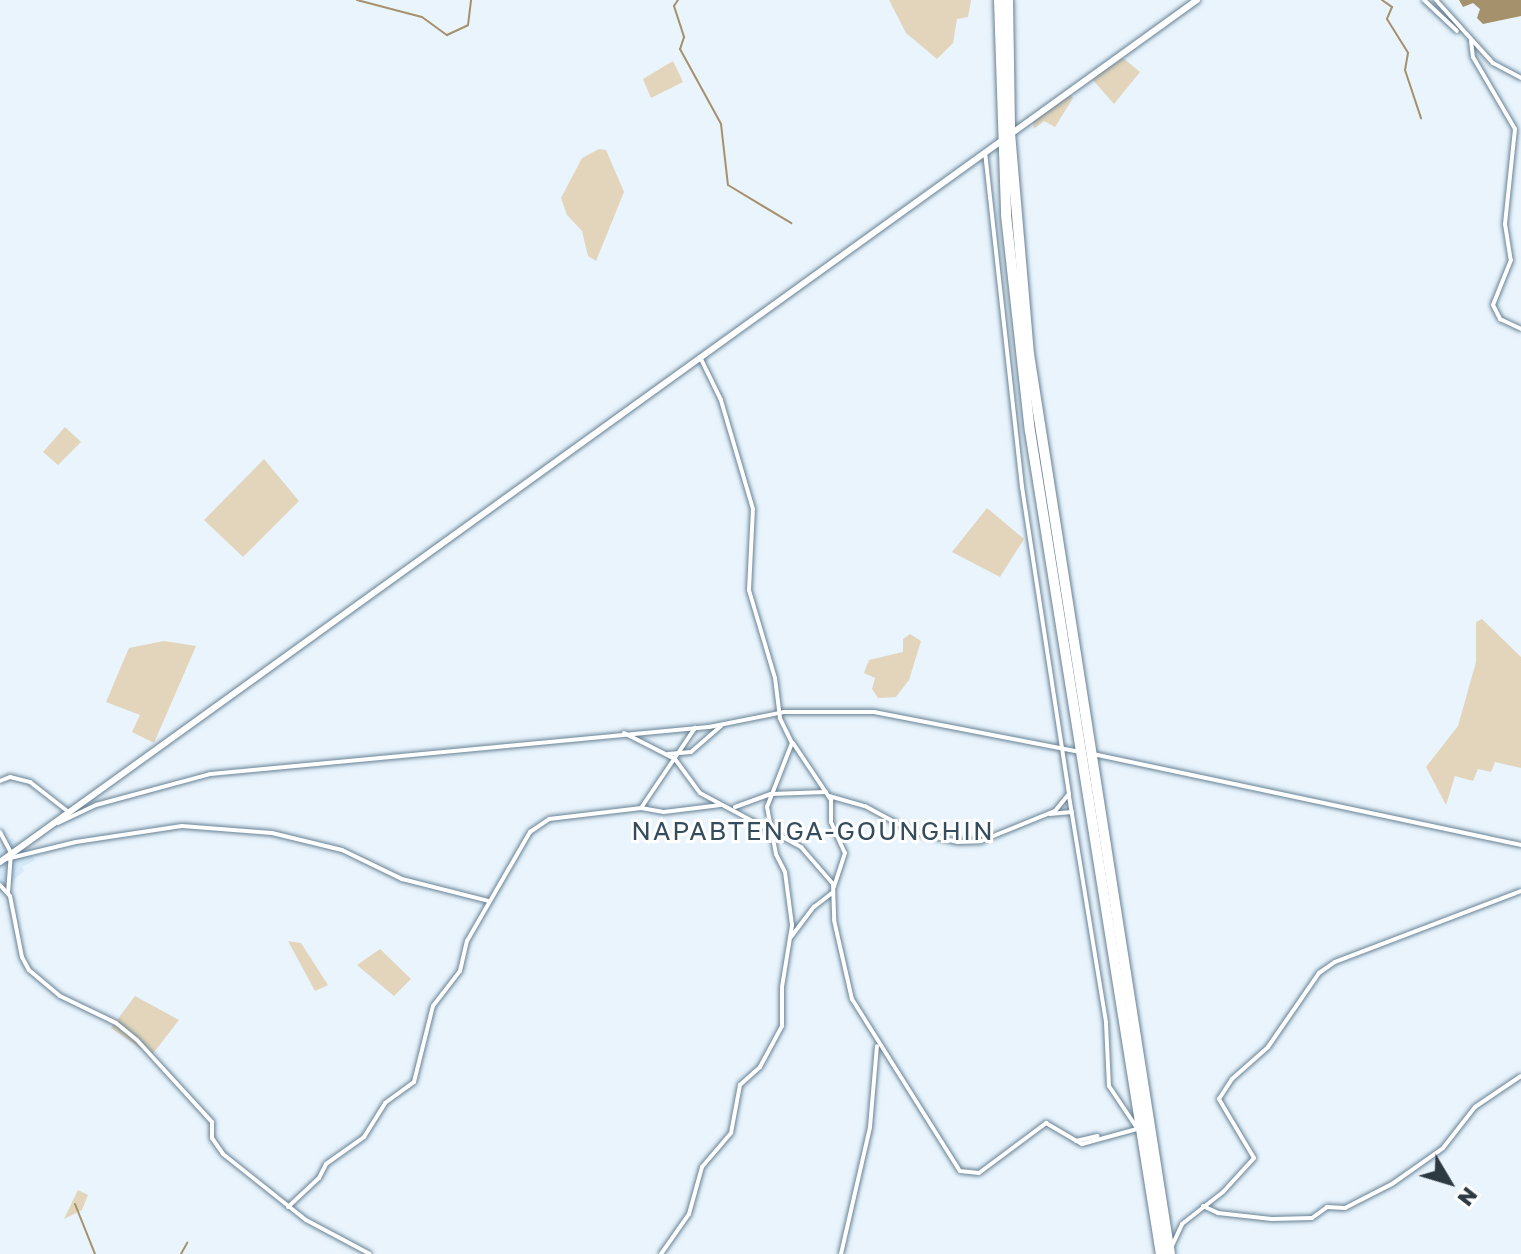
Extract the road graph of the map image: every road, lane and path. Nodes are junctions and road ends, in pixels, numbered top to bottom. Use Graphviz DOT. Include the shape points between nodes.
graph roads {
  1 [pos="999,0"];
  2 [pos="1008,0"];
  3 [pos="1197,0"];
  4 [pos="1424,0"];
  5 [pos="1436,0"];
  6 [pos="1461,33"];
  7 [pos="1471,41"];
  8 [pos="1521,78"];
  9 [pos="1005,136"];
  10 [pos="985,151"];
  11 [pos="1521,329"];
  12 [pos="700,357"];
  13 [pos="780,713"];
  14 [pos="723,725"];
  15 [pos="697,726"];
  16 [pos="622,732"];
  17 [pos="792,743"];
  18 [pos="1062,748"];
  19 [pos="1086,753"];
  20 [pos="678,758"];
  21 [pos="0,781"];
  22 [pos="771,794"];
  23 [pos="828,794"];
  24 [pos="1069,794"];
  25 [pos="723,805"];
  26 [pos="641,808"];
  27 [pos="732,808"];
  28 [pos="66,810"];
  29 [pos="1072,812"];
  30 [pos="1048,814"];
  31 [pos="41,831"];
  32 [pos="0,832"];
  33 [pos="775,837"];
  34 [pos="1521,845"];
  35 [pos="4,859"];
  36 [pos="838,869"];
  37 [pos="824,875"];
  38 [pos="0,885"];
  39 [pos="834,889"];
  40 [pos="1521,891"];
  41 [pos="8,893"];
  42 [pos="490,901"];
  43 [pos="790,938"];
  44 [pos="877,1043"];
  45 [pos="1521,1076"];
  46 [pos="1140,1131"];
  47 [pos="1203,1206"];
  48 [pos="288,1207"];
  49 [pos="1167,1253"];
  50 [pos="370,1254"];
  51 [pos="661,1254"];
  52 [pos="841,1254"];
  1 -- 9 [label="highway"];
  2 -- 9 [label="highway"];
  3 -- 9 [label="street"];
  4 -- 6 [label="street"];
  5 -- 6 [label="street"];
  6 -- 7 [label="street"];
  7 -- 8 [label="street" via="1493,63"];
  7 -- 11 [label="street" via="1473,57 1515,129 1505,224 1511,260 1493,305 1500,319"];
  9 -- 10 [label="street"];
  9 -- 19 [label="highway" via="1029,354"];
  10 -- 12 [label="street"];
  10 -- 18 [label="street" via="1008,384"];
  12 -- 13 [label="street" via="721,400 753,509 749,590"];
  12 -- 28 [label="street"];
  13 -- 14 [label="street"];
  13 -- 17 [label="street"];
  13 -- 18 [label="street" via="874,712"];
  14 -- 15 [label="street"];
  14 -- 20 [label="street"];
  15 -- 16 [label="street"];
  15 -- 20 [label="street"];
  16 -- 20 [label="street"];
  16 -- 31 [label="street" via="210,774 96,805"];
  17 -- 22 [label="street"];
  17 -- 23 [label="street"];
  18 -- 19 [label="street"];
  18 -- 24 [label="street"];
  19 -- 34 [label="street"];
  19 -- 46 [label="highway"];
  19 -- 49 [label="highway"];
  20 -- 25 [label="street" via="697,789"];
  20 -- 26 [label="street"];
  21 -- 28 [label="street" via="10,777 30,782"];
  22 -- 23 [label="street"];
  22 -- 27 [label="street"];
  22 -- 33 [label="street" via="767,807"];
  23 -- 30 [label="street" via="865,806 911,831 958,842 981,841"];
  23 -- 36 [label="street" via="831,822 845,850"];
  24 -- 29 [label="street"];
  24 -- 30 [label="street" via="1064,805"];
  25 -- 26 [label="street" via="664,812"];
  25 -- 27 [label="street"];
  26 -- 42 [label="street" via="544,821 526,838"];
  27 -- 33 [label="street"];
  28 -- 31 [label="street"];
  29 -- 30 [label="street"];
  29 -- 46 [label="street" via="1106,1023 1109,1086"];
  31 -- 35 [label="street"];
  32 -- 35 [label="street"];
  33 -- 37 [label="street" via="801,847"];
  33 -- 43 [label="street" via="785,872"];
  35 -- 41 [label="street"];
  35 -- 42 [label="street" via="182,826 272,833 342,850 402,879"];
  36 -- 37 [label="street"];
  36 -- 39 [label="street"];
  37 -- 39 [label="street"];
  38 -- 41 [label="street"];
  39 -- 43 [label="street"];
  39 -- 44 [label="street" via="849,995"];
  40 -- 47 [label="street" via="1335,962 1319,973 1268,1047 1220,1096 1221,1106 1255,1156"];
  41 -- 48 [label="street" via="29,970 60,996 116,1023 137,1040 212,1122 212,1138 223,1154"];
  42 -- 48 [label="street" via="467,941 460,971 433,1006 414,1082 385,1103 364,1137 326,1164 313,1185"];
  43 -- 51 [label="street" via="782,1026 760,1067 740,1085 731,1133 702,1167 691,1205"];
  44 -- 46 [label="street" via="960,1171 979,1173 1046,1123 1088,1144 1098,1136"];
  44 -- 52 [label="street" via="870,1127"];
  45 -- 47 [label="street" via="1475,1107 1443,1148 1392,1184 1345,1208 1328,1206 1312,1218 1272,1219 1218,1213"];
  46 -- 49 [label="highway"];
  47 -- 49 [label="street" via="1182,1224"];
  48 -- 50 [label="street"];
}
